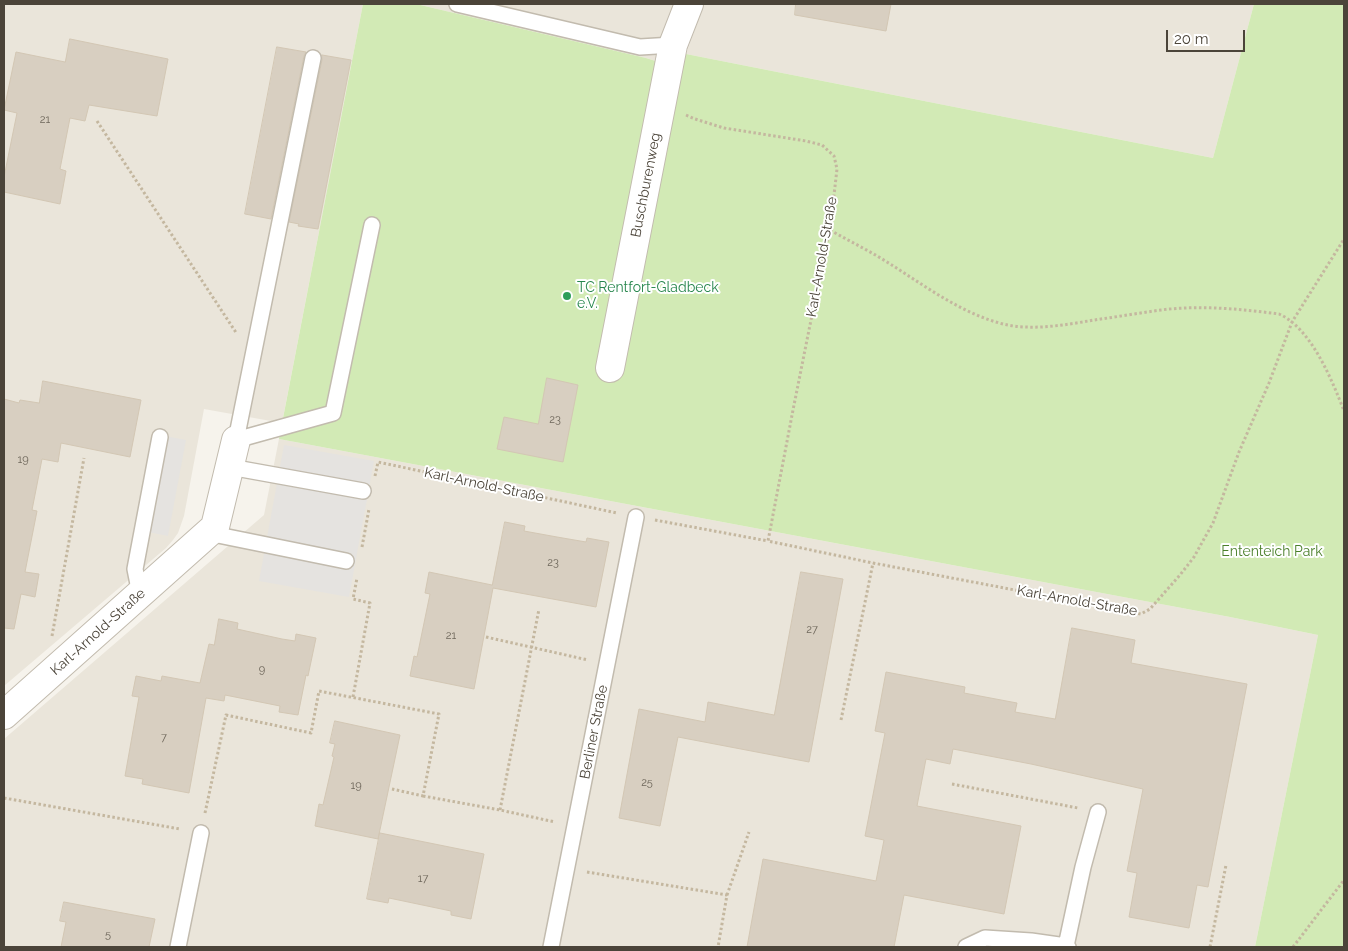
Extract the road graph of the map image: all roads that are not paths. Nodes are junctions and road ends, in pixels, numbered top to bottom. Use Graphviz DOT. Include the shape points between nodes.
graph roads {
  1 [pos="456,4"];
  2 [pos="689,4"];
  3 [pos="674,45"];
  4 [pos="312,58"];
  5 [pos="372,225"];
  6 [pos="610,368"];
  7 [pos="160,437"];
  8 [pos="236,440"];
  9 [pos="230,467"];
  10 [pos="366,496"];
  11 [pos="636,517"];
  12 [pos="208,533"];
  13 [pos="346,561"];
  14 [pos="140,594"];
  15 [pos="4,715"];
  16 [pos="1098,812"];
  17 [pos="201,833"];
  18 [pos="1067,946"];
  19 [pos="178,947"];
  20 [pos="551,947"];
  21 [pos="966,947"];
  1 -- 3 [label="lane" via="640,47"];
  2 -- 3 [label="street, Buschburenweg"];
  3 -- 6 [label="street, Buschburenweg"];
  4 -- 8 [label="lane"];
  5 -- 8 [label="lane" via="333,413"];
  7 -- 14 [label="lane" via="136,569"];
  8 -- 9 [label="street, Karl-Arnold-Straße"];
  9 -- 10 [label="lane"];
  9 -- 12 [label="street, Karl-Arnold-Straße" via="215,527"];
  11 -- 20 [label="lane, Berliner Straße"];
  12 -- 13 [label="lane"];
  12 -- 14 [label="street, Karl-Arnold-Straße"];
  14 -- 15 [label="street, Karl-Arnold-Straße"];
  16 -- 18 [label="lane"];
  17 -- 19 [label="lane"];
  18 -- 21 [label="lane" via="985,938"];
}
